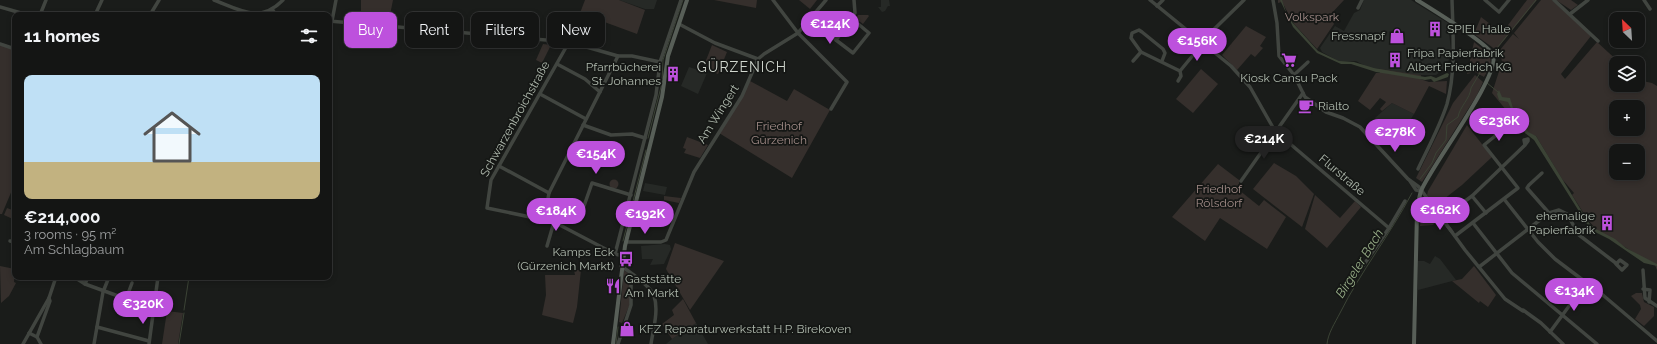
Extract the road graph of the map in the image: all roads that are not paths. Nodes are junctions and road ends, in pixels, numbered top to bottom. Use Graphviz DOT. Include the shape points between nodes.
graph roads {
  1 [pos="46,0"];
  2 [pos="102,0"];
  3 [pos="159,0"];
  4 [pos="214,0"];
  5 [pos="283,0"];
  6 [pos="336,0"];
  7 [pos="681,0"];
  8 [pos="687,0"];
  9 [pos="773,0"];
  10 [pos="826,0"];
  11 [pos="854,0"];
  12 [pos="1150,0"];
  13 [pos="1163,0"];
  14 [pos="1244,0"];
  15 [pos="1273,0"];
  16 [pos="1362,0"];
  17 [pos="1417,0"];
  18 [pos="1452,0"];
  19 [pos="1485,0"];
  20 [pos="1509,0"];
  21 [pos="1554,0"];
  22 [pos="1588,0"];
  23 [pos="1644,0"];
  24 [pos="1156,6"];
  25 [pos="0,7"];
  26 [pos="1358,8"];
  27 [pos="1650,8"];
  28 [pos="239,9"];
  29 [pos="270,10"];
  30 [pos="18,12"];
  31 [pos="41,12"];
  32 [pos="96,12"];
  33 [pos="152,12"];
  34 [pos="238,12"];
  35 [pos="248,12"];
  36 [pos="262,12"];
  37 [pos="332,14"];
  38 [pos="1570,14"];
  39 [pos="852,18"];
  40 [pos="332,21"];
  41 [pos="1452,22"];
  42 [pos="679,24"];
  43 [pos="798,33"];
  44 [pos="547,40"];
  45 [pos="1598,41"];
  46 [pos="1202,42"];
  47 [pos="0,44"];
  48 [pos="12,47"];
  49 [pos="566,48"];
  50 [pos="590,48"];
  51 [pos="1141,52"];
  52 [pos="618,56"];
  53 [pos="758,59"];
  54 [pos="1133,61"];
  55 [pos="1162,61"];
  56 [pos="660,62"];
  57 [pos="1308,62"];
  58 [pos="557,64"];
  59 [pos="1180,71"];
  60 [pos="1294,75"];
  61 [pos="1178,81"];
  62 [pos="600,92"];
  63 [pos="1303,93"];
  64 [pos="540,94"];
  65 [pos="831,110"];
  66 [pos="1483,118"];
  67 [pos="586,119"];
  68 [pos="583,125"];
  69 [pos="1505,128"];
  70 [pos="1275,131"];
  71 [pos="1496,135"];
  72 [pos="645,138"];
  73 [pos="1525,145"];
  74 [pos="499,166"];
  75 [pos="1418,168"];
  76 [pos="1502,168"];
  77 [pos="1542,173"];
  78 [pos="1241,181"];
  79 [pos="1421,191"];
  80 [pos="549,193"];
  81 [pos="631,195"];
  82 [pos="1472,196"];
  83 [pos="1504,199"];
  84 [pos="1405,201"];
  85 [pos="584,206"];
  86 [pos="1486,213"];
  87 [pos="1549,213"];
  88 [pos="1438,214"];
  89 [pos="1417,219"];
  90 [pos="1442,219"];
  91 [pos="544,220"];
  92 [pos="554,222"];
  93 [pos="1473,223"];
  94 [pos="1389,228"];
  95 [pos="1528,230"];
  96 [pos="1455,236"];
  97 [pos="626,242"];
  98 [pos="547,246"];
  99 [pos="615,254"];
  100 [pos="1497,254"];
  101 [pos="623,256"];
  102 [pos="1617,264"];
  103 [pos="622,266"];
  104 [pos="1479,267"];
  105 [pos="1643,270"];
  106 [pos="631,273"];
  107 [pos="55,280"];
  108 [pos="79,280"];
  109 [pos="87,280"];
  110 [pos="108,280"];
  111 [pos="158,280"];
  112 [pos="1352,282"];
  113 [pos="132,283"];
  114 [pos="1586,283"];
  115 [pos="85,284"];
  116 [pos="1643,289"];
  117 [pos="103,292"];
  118 [pos="49,298"];
  119 [pos="126,299"];
  120 [pos="1650,302"];
  121 [pos="1657,306"];
  122 [pos="154,309"];
  123 [pos="1563,314"];
  124 [pos="615,324"];
  125 [pos="97,327"];
  126 [pos="623,327"];
  127 [pos="1550,332"];
  128 [pos="30,333"];
  129 [pos="37,337"];
  130 [pos="1657,340"];
  131 [pos="149,343"];
  132 [pos="23,344"];
  133 [pos="41,344"];
  134 [pos="94,344"];
  135 [pos="613,344"];
  136 [pos="618,344"];
  137 [pos="651,344"];
  138 [pos="1414,344"];
  139 [pos="1563,344"];
  140 [pos="1597,344"];
  1 -- 31 [label="street"];
  2 -- 32 [label="street"];
  3 -- 33 [label="street"];
  4 -- 28 [label="street"];
  5 -- 29 [label="street"];
  6 -- 37 [label="street"];
  7 -- 56 [label="street"];
  8 -- 42 [label="main road"];
  9 -- 43 [label="street"];
  10 -- 43 [label="street"];
  11 -- 39 [label="street" via="855,12"];
  12 -- 24 [label="street, Flurstraße"];
  13 -- 24 [label="street"];
  14 -- 46 [label="street"];
  15 -- 60 [label="street" via="1277,24 1277,51"];
  16 -- 26 [label="street"];
  17 -- 41 [label="main road"];
  18 -- 41 [label="street"];
  19 -- 20 [label="street" via="1499,12"];
  21 -- 38 [label="street"];
  22 -- 38 [label="street"];
  23 -- 27 [label="street"];
  24 -- 46 [label="street, Flurstraße"];
  25 -- 30 [label="street"];
  28 -- 34 [label="street"];
  28 -- 35 [label="street"];
  29 -- 36 [label="street"];
  38 -- 45 [label="street"];
  39 -- 39 [label="street" via="834,38 853,53 869,33"];
  40 -- 44 [label="street"];
  41 -- 75 [label="street" via="1454,50 1447,102"];
  41 -- 79 [label="main road" via="1492,54 1494,66"];
  42 -- 53 [label="street" via="715,43"];
  42 -- 97 [label="main road" via="668,56 662,97"];
  43 -- 53 [label="street"];
  43 -- 65 [label="street" via="847,82"];
  46 -- 59 [label="street"];
  46 -- 70 [label="street, Flurstraße" via="1249,85"];
  47 -- 48 [label="street"];
  49 -- 58 [label="street, Schwarzenbroichstraße"];
  50 -- 52 [label="street"];
  51 -- 54 [label="street"];
  51 -- 55 [label="street"];
  51 -- 55 [label="street" via="1131,35 1139,30 1164,51"];
  52 -- 56 [label="street"];
  52 -- 62 [label="street"];
  53 -- 97 [label="street, Am Wingert" via="742,96 694,172 666,240"];
  55 -- 59 [label="street"];
  56 -- 72 [label="street" via="656,95"];
  57 -- 60 [label="street"];
  58 -- 62 [label="street" via="585,79"];
  58 -- 64 [label="street, Schwarzenbroichstraße"];
  59 -- 61 [label="street"];
  60 -- 63 [label="street"];
  62 -- 67 [label="street"];
  63 -- 70 [label="street"];
  63 -- 79 [label="street" via="1321,110 1349,120 1360,127 1416,190"];
  64 -- 67 [label="street"];
  64 -- 74 [label="street, Schwarzenbroichstraße"];
  66 -- 71 [label="street"];
  67 -- 68 [label="street"];
  68 -- 72 [label="street" via="611,135 632,134"];
  68 -- 80 [label="street"];
  69 -- 71 [label="street"];
  70 -- 78 [label="street"];
  70 -- 94 [label="street, Flurstraße"];
  71 -- 76 [label="street" via="1484,145"];
  72 -- 81 [label="street"];
  73 -- 76 [label="street"];
  74 -- 80 [label="street"];
  74 -- 91 [label="street, Schwarzenbroichstraße" via="490,182 487,208"];
  76 -- 82 [label="street"];
  76 -- 83 [label="street" via="1518,188"];
  77 -- 87 [label="street" via="1527,188"];
  79 -- 88 [label="street"];
  79 -- 89 [label="main road"];
  80 -- 91 [label="street"];
  81 -- 85 [label="street" via="592,183"];
  81 -- 99 [label="street"];
  82 -- 86 [label="street"];
  82 -- 90 [label="street"];
  83 -- 86 [label="street"];
  83 -- 95 [label="street"];
  84 -- 94 [label="street"];
  86 -- 93 [label="street"];
  87 -- 95 [label="street"];
  87 -- 102 [label="street" via="1559,210 1565,212 1579,235"];
  88 -- 89 [label="main road" via="1432,210 1426,211"];
  88 -- 90 [label="street"];
  89 -- 138 [label="main road"];
  90 -- 96 [label="street"];
  91 -- 92 [label="street"];
  92 -- 98 [label="street"];
  92 -- 99 [label="street"];
  93 -- 96 [label="street"];
  93 -- 100 [label="street"];
  94 -- 112 [label="street"];
  95 -- 100 [label="street"];
  95 -- 114 [label="street" via="1555,259"];
  96 -- 104 [label="street"];
  97 -- 101 [label="main road"];
  99 -- 101 [label="street"];
  100 -- 104 [label="street"];
  100 -- 123 [label="street" via="1517,277"];
  101 -- 103 [label="main road"];
  103 -- 106 [label="street"];
  103 -- 124 [label="main road"];
  104 -- 127 [label="street" via="1505,299"];
  105 -- 116 [label="street"];
  106 -- 126 [label="street" via="631,305"];
  106 -- 137 [label="street" via="654,296"];
  107 -- 118 [label="street"];
  108 -- 115 [label="street"];
  109 -- 115 [label="street"];
  110 -- 117 [label="street"];
  111 -- 122 [label="street"];
  113 -- 119 [label="street"];
  114 -- 123 [label="street"];
  114 -- 130 [label="street"];
  115 -- 117 [label="street"];
  116 -- 120 [label="street" via="1645,298"];
  116 -- 120 [label="street" via="1650,290"];
  117 -- 119 [label="street"];
  117 -- 125 [label="street"];
  118 -- 128 [label="street"];
  118 -- 129 [label="street" via="50,302"];
  119 -- 122 [label="street"];
  120 -- 121 [label="street"];
  122 -- 131 [label="street"];
  123 -- 127 [label="street"];
  123 -- 140 [label="street"];
  124 -- 126 [label="street"];
  124 -- 135 [label="main road"];
  125 -- 131 [label="street"];
  125 -- 134 [label="street"];
  126 -- 136 [label="street"];
  127 -- 139 [label="street"];
  128 -- 129 [label="street"];
  128 -- 132 [label="street"];
  129 -- 133 [label="street"];
}
